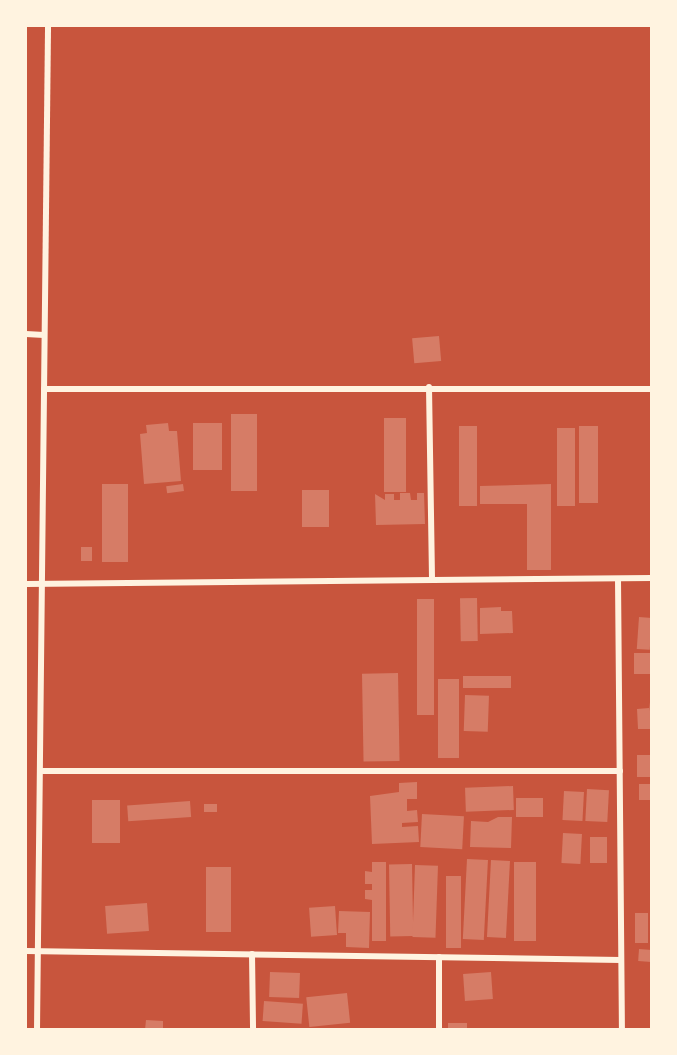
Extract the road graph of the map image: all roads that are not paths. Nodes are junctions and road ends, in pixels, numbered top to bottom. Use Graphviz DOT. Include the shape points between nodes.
graph roads {
  1 [pos="48,26"];
  2 [pos="26,334"];
  3 [pos="44,335"];
  4 [pos="429,387"];
  5 [pos="44,389"];
  6 [pos="651,389"];
  7 [pos="651,578"];
  8 [pos="618,579"];
  9 [pos="432,580"];
  10 [pos="26,584"];
  11 [pos="42,584"];
  12 [pos="40,771"];
  13 [pos="620,771"];
  14 [pos="37,950"];
  15 [pos="26,951"];
  16 [pos="252,954"];
  17 [pos="439,957"];
  18 [pos="621,960"];
  19 [pos="36,1029"];
  20 [pos="253,1029"];
  21 [pos="439,1029"];
  22 [pos="622,1029"];
  1 -- 3 [label="street"];
  2 -- 3 [label="street"];
  3 -- 5 [label="street"];
  4 -- 5 [label="street"];
  4 -- 6 [label="street"];
  4 -- 9 [label="street"];
  5 -- 11 [label="street"];
  7 -- 8 [label="street"];
  8 -- 9 [label="street"];
  8 -- 13 [label="street"];
  9 -- 11 [label="street"];
  10 -- 11 [label="street"];
  11 -- 12 [label="street"];
  12 -- 13 [label="street"];
  12 -- 14 [label="street"];
  13 -- 18 [label="street"];
  14 -- 15 [label="street"];
  14 -- 16 [label="street"];
  14 -- 19 [label="street"];
  16 -- 17 [label="street"];
  16 -- 20 [label="street"];
  17 -- 18 [label="street"];
  17 -- 21 [label="street"];
  18 -- 22 [label="street"];
}
